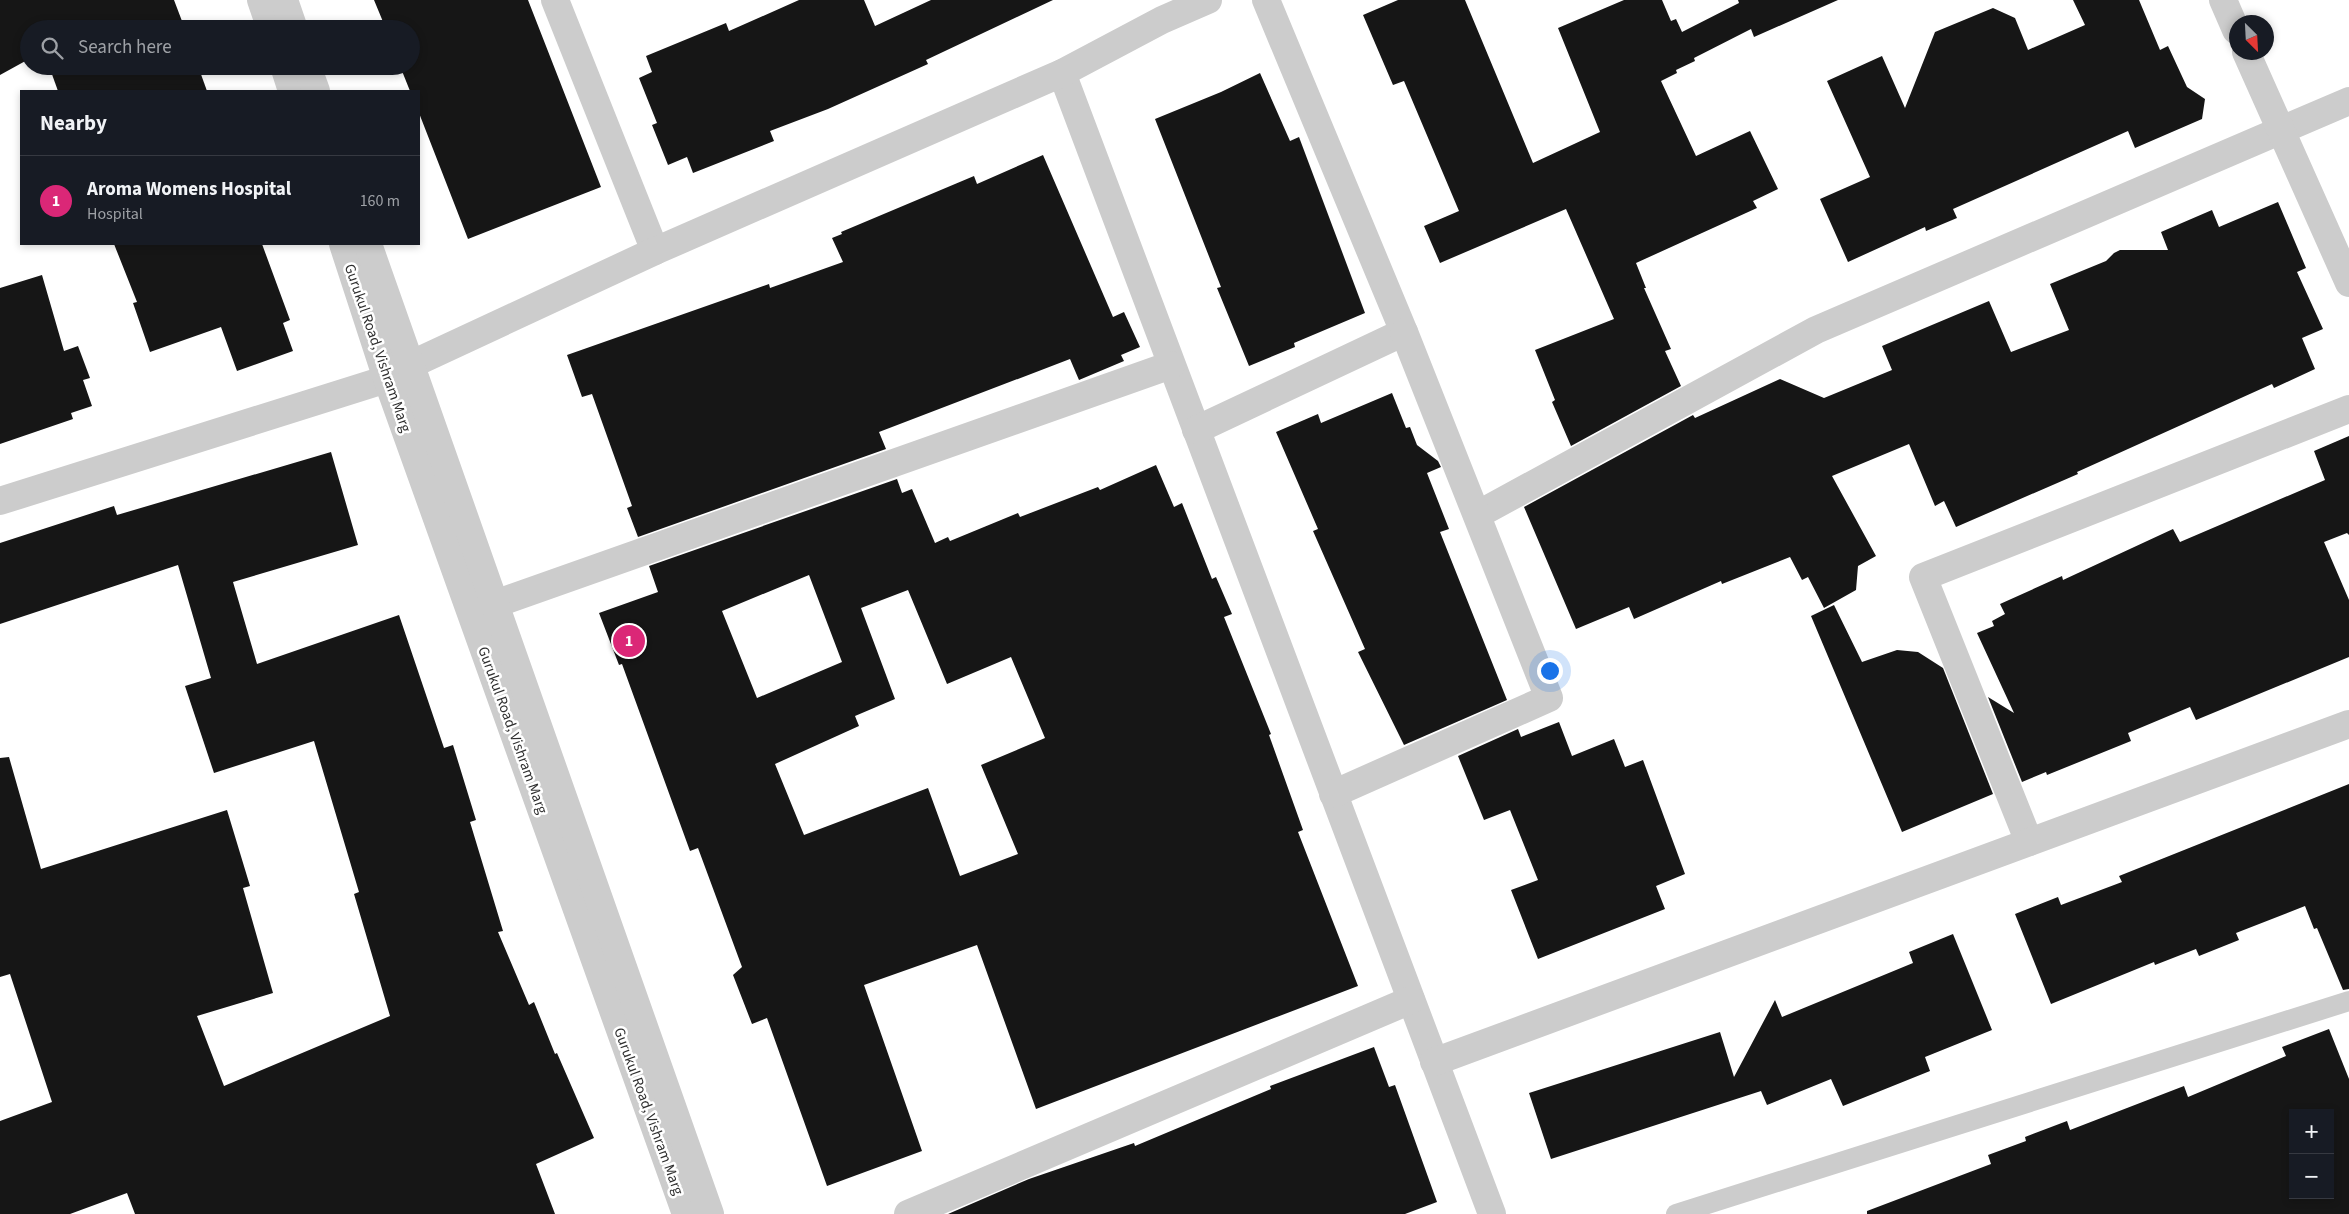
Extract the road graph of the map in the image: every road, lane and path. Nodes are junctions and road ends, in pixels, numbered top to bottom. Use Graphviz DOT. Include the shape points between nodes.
graph roads {
  1 [pos="261,0"];
  2 [pos="284,0"];
  3 [pos="555,0"];
  4 [pos="1208,0"];
  5 [pos="1266,0"];
  6 [pos="2223,0"];
  7 [pos="2230,15"];
  8 [pos="268,20"];
  9 [pos="291,20"];
  10 [pos="2250,60"];
  11 [pos="1062,74"];
  12 [pos="287,75"];
  13 [pos="310,75"];
  14 [pos="292,90"];
  15 [pos="316,90"];
  16 [pos="2349,101"];
  17 [pos="2281,130"];
  18 [pos="343,245"];
  19 [pos="368,245"];
  20 [pos="655,251"];
  21 [pos="2349,283"];
  22 [pos="1404,332"];
  23 [pos="410,365"];
  24 [pos="1171,365"];
  25 [pos="387,379"];
  26 [pos="2349,409"];
  27 [pos="1196,430"];
  28 [pos="0,501"];
  29 [pos="1477,515"];
  30 [pos="494,604"];
  31 [pos="2349,724"];
  32 [pos="1333,794"];
  33 [pos="2029,842"];
  34 [pos="1411,1000"];
  35 [pos="2349,1001"];
  36 [pos="1434,1062"];
  37 [pos="686,1214"];
  38 [pos="710,1214"];
  39 [pos="908,1214"];
  40 [pos="1492,1214"];
  41 [pos="1676,1214"];
  1 -- 8 [label="street"];
  2 -- 9 [label="street"];
  3 -- 20 [label="street"];
  4 -- 11 [label="street" via="1162,20"];
  5 -- 22 [label="street"];
  6 -- 7 [label="street"];
  10 -- 17 [label="street"];
  11 -- 20 [label="street"];
  11 -- 24 [label="street"];
  12 -- 14 [label="street"];
  13 -- 15 [label="street"];
  16 -- 17 [label="street"];
  17 -- 21 [label="street"];
  17 -- 29 [label="street" via="1816,330"];
  18 -- 25 [label="street, Gurukul Road, Vishram Marg"];
  19 -- 23 [label="street, Gurukul Road, Vishram Marg"];
  20 -- 23 [label="street"];
  22 -- 27 [label="street"];
  22 -- 29 [label="street"];
  23 -- 25 [label="street"];
  23 -- 30 [label="street, Gurukul Road, Vishram Marg"];
  24 -- 27 [label="street"];
  24 -- 30 [label="street"];
  25 -- 28 [label="street"];
  25 -- 37 [label="street, Gurukul Road, Vishram Marg"];
  26 -- 33 [label="street" via="1923,577"];
  27 -- 32 [label="street"];
  29 -- 32 [label="street" via="1549,698"];
  30 -- 38 [label="street, Gurukul Road, Vishram Marg"];
  31 -- 33 [label="street"];
  32 -- 34 [label="street"];
  33 -- 36 [label="street"];
  34 -- 36 [label="street"];
  34 -- 39 [label="street"];
  35 -- 41 [label="lane"];
  36 -- 40 [label="street"];
}
